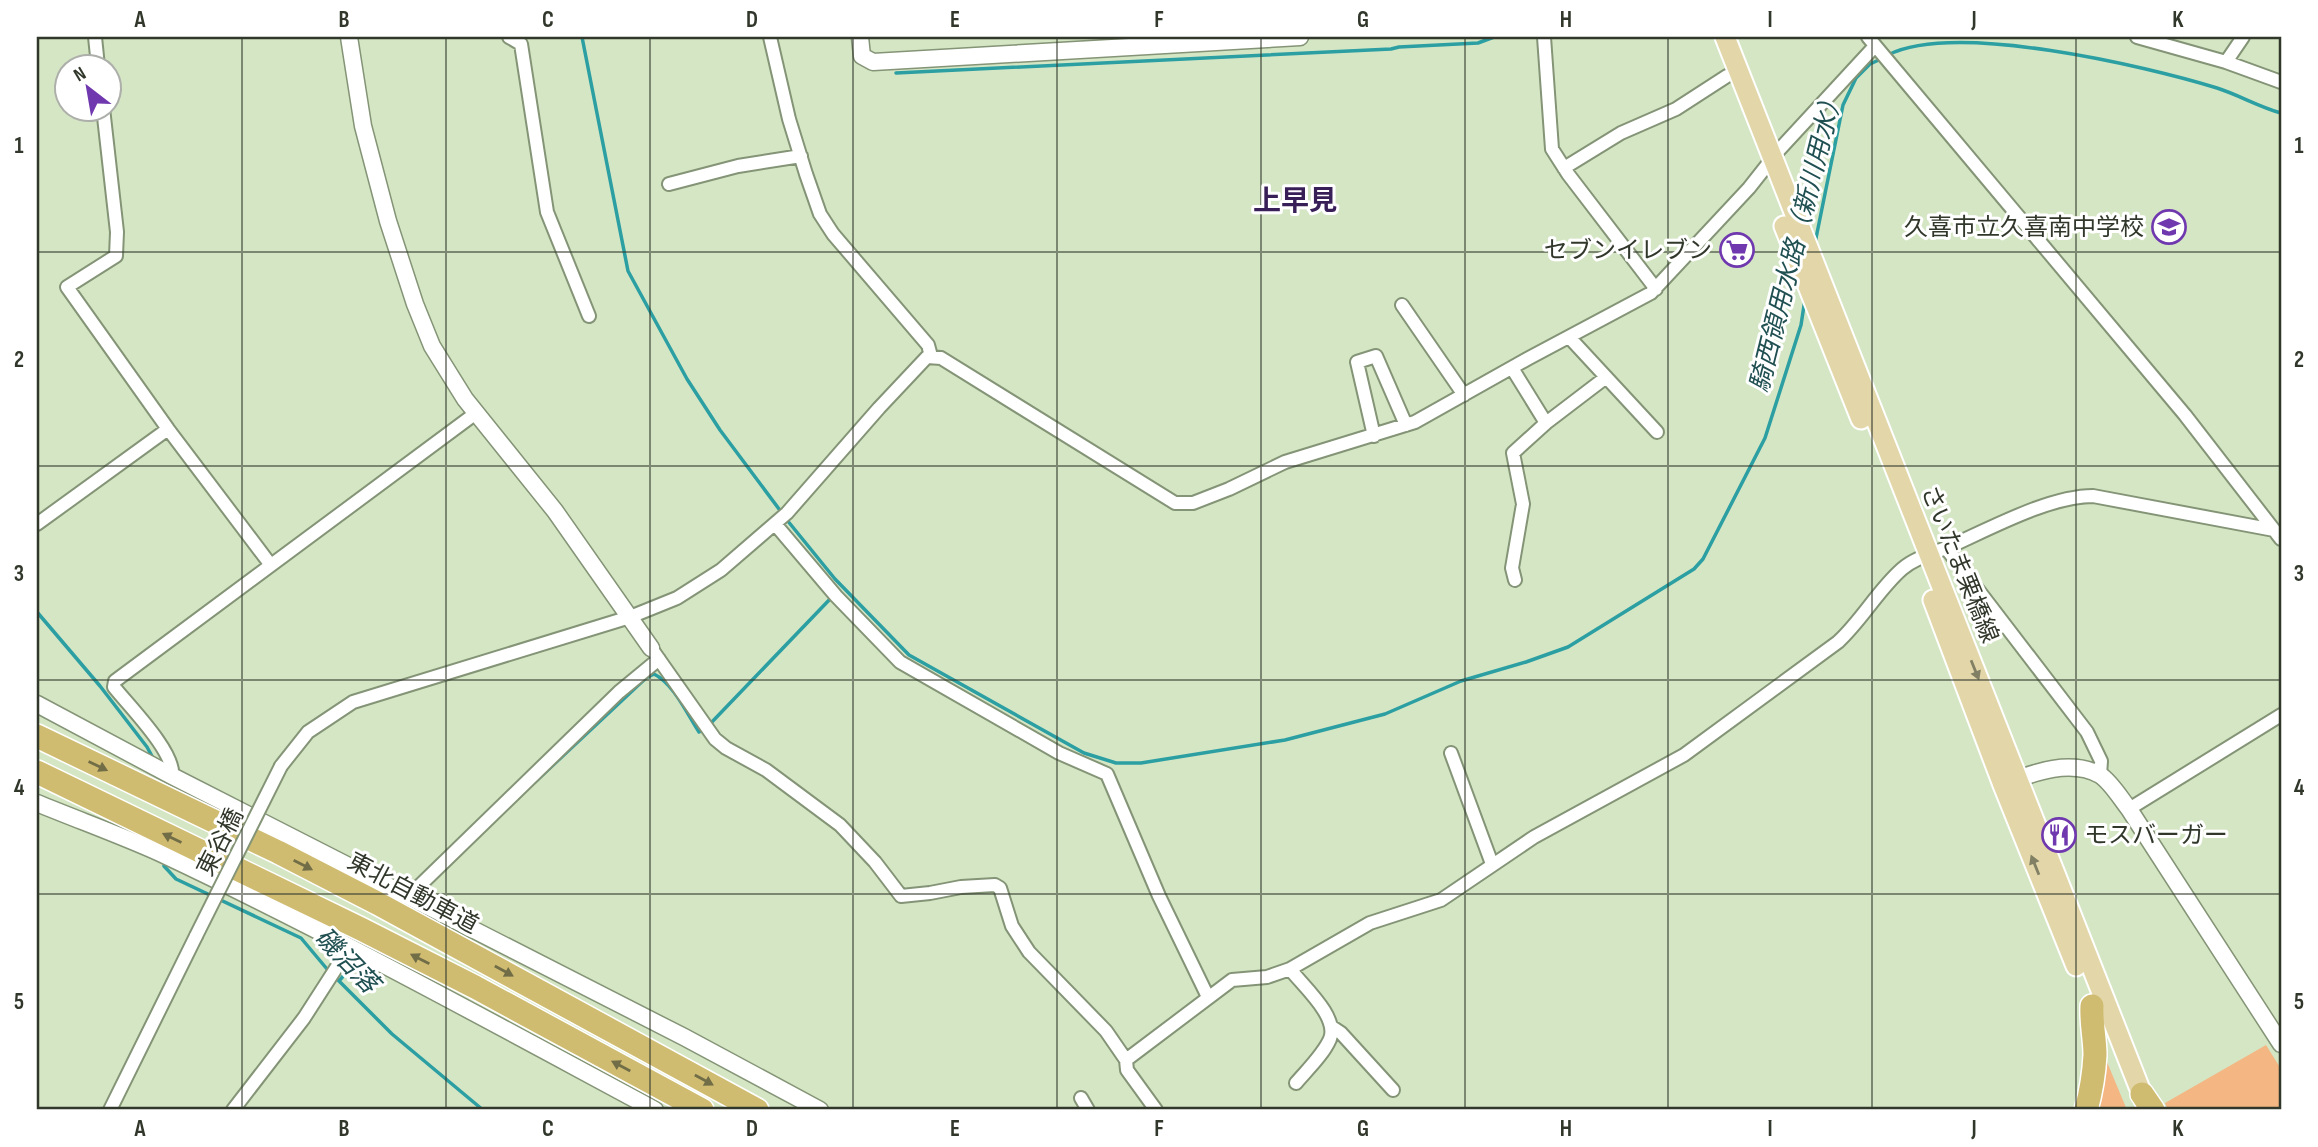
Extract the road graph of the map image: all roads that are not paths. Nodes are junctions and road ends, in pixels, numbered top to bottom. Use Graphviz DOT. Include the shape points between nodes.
graph roads {
  1 [pos="349,37"];
  2 [pos="509,37"];
  3 [pos="770,37"];
  4 [pos="860,37"];
  5 [pos="1300,37"];
  6 [pos="1544,37"];
  7 [pos="1712,37"];
  8 [pos="1725,37"];
  9 [pos="2137,37"];
  10 [pos="2243,37"];
  11 [pos="1872,40"];
  12 [pos="2176,42"];
  13 [pos="2226,62"];
  14 [pos="1727,76"];
  15 [pos="2281,82"];
  16 [pos="105,122"];
  17 [pos="801,156"];
  18 [pos="1767,165"];
  19 [pos="1564,168"];
  20 [pos="668,184"];
  21 [pos="1656,289"];
  22 [pos="1402,305"];
  23 [pos="589,316"];
  24 [pos="1569,337"];
  25 [pos="931,356"];
  26 [pos="1512,368"];
  27 [pos="1605,378"];
  28 [pos="1464,395"];
  29 [pos="476,413"];
  30 [pos="1546,423"];
  31 [pos="1406,425"];
  32 [pos="167,429"];
  33 [pos="1657,432"];
  34 [pos="1374,436"];
  35 [pos="781,519"];
  36 [pos="37,524"];
  37 [pos="2277,534"];
  38 [pos="1931,554"];
  39 [pos="270,565"];
  40 [pos="1515,580"];
  41 [pos="630,617"];
  42 [pos="655,654"];
  43 [pos="37,704"];
  44 [pos="2281,715"];
  45 [pos="37,736"];
  46 [pos="1451,753"];
  47 [pos="37,772"];
  48 [pos="2100,775"];
  49 [pos="172,776"];
  50 [pos="2011,782"];
  51 [pos="37,803"];
  52 [pos="2129,809"];
  53 [pos="1492,864"];
  54 [pos="408,896"];
  55 [pos="349,948"];
  56 [pos="1290,969"];
  57 [pos="1208,997"];
  58 [pos="2092,1006"];
  59 [pos="1332,1027"];
  60 [pos="2281,1044"];
  61 [pos="1126,1060"];
  62 [pos="1296,1083"];
  63 [pos="1393,1090"];
  64 [pos="1081,1098"];
  65 [pos="2144,1106"];
  66 [pos="110,1110"];
  67 [pos="233,1110"];
  68 [pos="654,1110"];
  69 [pos="702,1110"];
  70 [pos="757,1110"];
  71 [pos="820,1110"];
  72 [pos="1088,1110"];
  73 [pos="1156,1110"];
  74 [pos="2086,1110"];
  1 -- 29 [label="street" via="363,126 415,304 432,346"];
  2 -- 23 [label="street" via="521,44 547,212"];
  3 -- 17 [label="street"];
  4 -- 5 [label="street" via="862,57 873,62"];
  6 -- 19 [label="street" via="1552,149"];
  7 -- 14 [label="main road, さいたま栗橋線"];
  8 -- 18 [label="main road, さいたま栗橋線"];
  9 -- 12 [label="street"];
  10 -- 13 [label="street"];
  11 -- 18 [label="street"];
  11 -- 37 [label="street" via="2185,415"];
  12 -- 13 [label="street"];
  13 -- 15 [label="street"];
  14 -- 18 [label="main road, さいたま栗橋線"];
  14 -- 19 [label="street" via="1676,109 1621,133"];
  16 -- 32 [label="street" via="116,256 67,287"];
  17 -- 20 [label="street"];
  17 -- 25 [label="street" via="820,214 928,345"];
  18 -- 21 [label="street"];
  18 -- 38 [label="main road, さいたま栗橋線"];
  19 -- 21 [label="street"];
  21 -- 24 [label="street"];
  22 -- 28 [label="street"];
  24 -- 26 [label="street"];
  24 -- 27 [label="street"];
  25 -- 34 [label="street" via="1175,503 1193,503 1285,462"];
  25 -- 35 [label="street, 東谷橋" via="920,362"];
  26 -- 28 [label="street"];
  26 -- 30 [label="street"];
  27 -- 30 [label="street"];
  27 -- 33 [label="street"];
  28 -- 31 [label="street"];
  29 -- 39 [label="street"];
  29 -- 41 [label="street" via="550,504"];
  30 -- 40 [label="street" via="1513,453 1523,503 1512,568"];
  31 -- 34 [label="street"];
  31 -- 34 [label="street" via="1376,355 1357,362"];
  32 -- 36 [label="street"];
  32 -- 39 [label="street"];
  35 -- 41 [label="street, 東谷橋" via="721,570 677,598"];
  35 -- 57 [label="street" via="836,596 900,662 1059,753 1107,774"];
  37 -- 38 [label="street" via="2077,496"];
  38 -- 48 [label="street" via="2087,732 2101,761"];
  38 -- 50 [label="main road, さいたま栗橋線"];
  38 -- 53 [label="street" via="1899,572 1839,642 1684,755"];
  39 -- 49 [label="street" via="115,681 114,687 164,749"];
  41 -- 42 [label="street"];
  41 -- 66 [label="street, 東谷橋, bridge" via="353,702 308,732 281,766"];
  42 -- 54 [label="street"];
  42 -- 61 [label="street" via="715,739 840,825 901,896 961,887 1000,888 1012,926 1029,952 1106,1031"];
  43 -- 49 [label="street"];
  44 -- 52 [label="street"];
  45 -- 70 [label="highway, 東北自動車道, one-way" via="365,897"];
  46 -- 53 [label="street"];
  69 -- 47 [label="highway, one-way" via="361,929"];
  48 -- 50 [label="street" via="2063,767"];
  48 -- 52 [label="street"];
  49 -- 54 [label="street"];
  58 -- 50 [label="main road, さいたま栗橋線, one-way"];
  50 -- 65 [label="main road, さいたま栗橋線"];
  51 -- 55 [label="street" via="158,852"];
  52 -- 60 [label="street"];
  53 -- 56 [label="street" via="1441,900 1370,923"];
  54 -- 71 [label="street"];
  55 -- 67 [label="street"];
  55 -- 68 [label="street"];
  56 -- 57 [label="street" via="1267,977 1237,978"];
  56 -- 59 [label="street" via="1326,1012"];
  57 -- 61 [label="street"];
  58 -- 65 [label="main road, さいたま栗橋線"];
  58 -- 74 [label="highway" via="2093,1083"];
  59 -- 62 [label="street" via="1325,1048"];
  59 -- 63 [label="street"];
  61 -- 73 [label="street" via="1127,1070"];
  64 -- 72 [label="street"];
}
